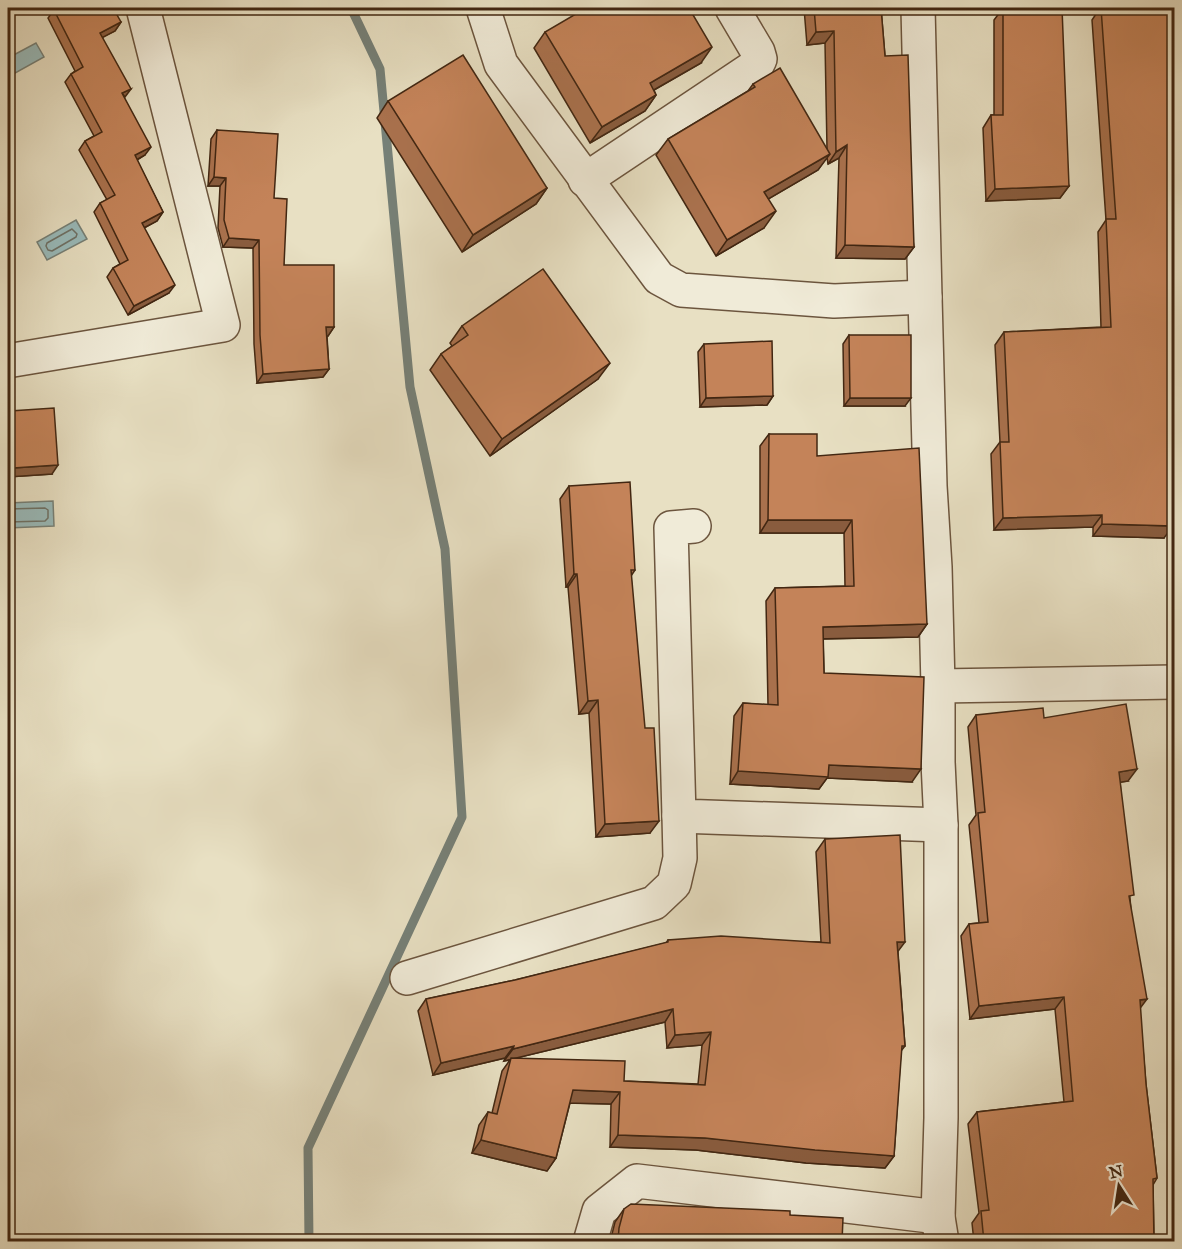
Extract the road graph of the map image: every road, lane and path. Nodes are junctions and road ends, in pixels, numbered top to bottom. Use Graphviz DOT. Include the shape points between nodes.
graph roads {
  1 [pos="143,8"];
  2 [pos="483,8"];
  3 [pos="732,8"];
  4 [pos="918,8"];
  5 [pos="585,180"];
  6 [pos="925,297"];
  7 [pos="13,360"];
  8 [pos="694,526"];
  9 [pos="1174,682"];
  10 [pos="938,686"];
  11 [pos="679,816"];
  12 [pos="941,825"];
  13 [pos="407,978"];
  14 [pos="940,1229"];
  15 [pos="590,1242"];
  1 -- 7 [label="street" via="223,325"];
  2 -- 5 [label="street" via="501,64"];
  3 -- 5 [label="street" via="758,52 760,59 756,65"];
  4 -- 6 [label="street"];
  5 -- 6 [label="street" via="658,278 681,290 834,301"];
  6 -- 10 [label="street"];
  8 -- 11 [label="street" via="671,528"];
  9 -- 10 [label="street"];
  10 -- 12 [label="street"];
  11 -- 12 [label="street"];
  11 -- 13 [label="street" via="680,858 674,884 654,903"];
  12 -- 14 [label="street"];
  14 -- 15 [label="street" via="637,1181 599,1211"];
}
